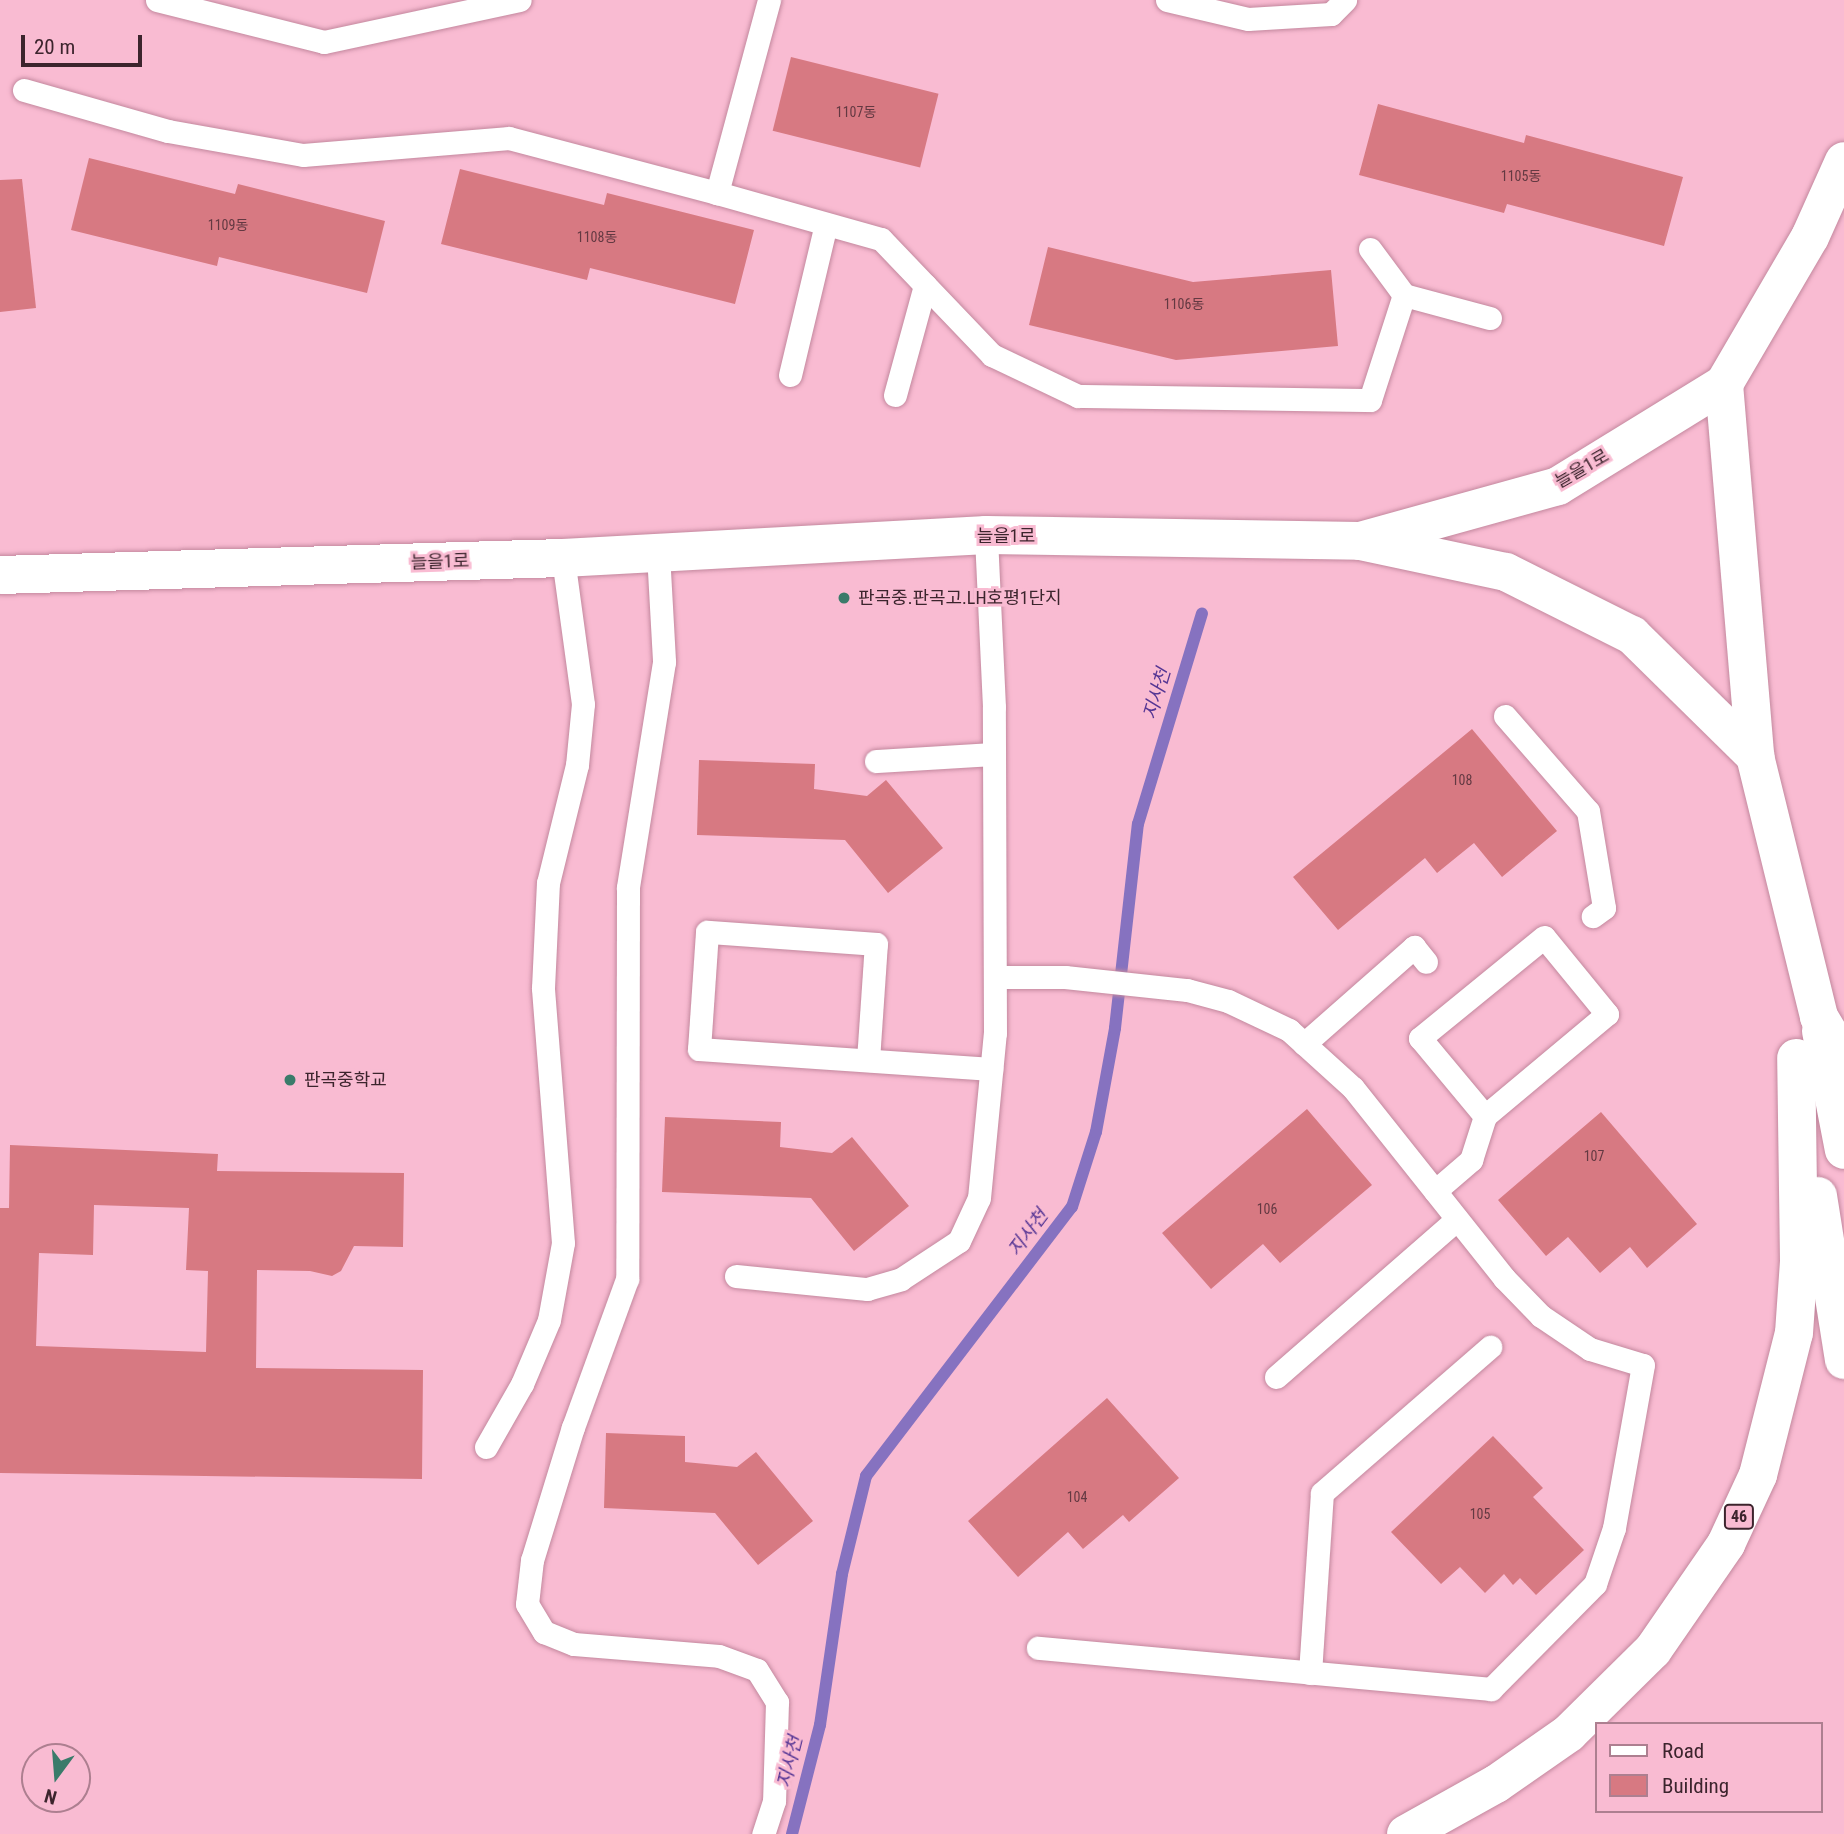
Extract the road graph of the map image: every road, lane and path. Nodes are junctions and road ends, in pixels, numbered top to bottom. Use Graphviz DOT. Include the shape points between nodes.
graph roads {
  1 [pos="157,0"];
  2 [pos="520,0"];
  3 [pos="769,0"];
  4 [pos="1167,0"];
  5 [pos="1345,0"];
  6 [pos="24,90"];
  7 [pos="1844,161"];
  8 [pos="717,193"];
  9 [pos="826,224"];
  10 [pos="1370,248"];
  11 [pos="925,285"];
  12 [pos="1404,295"];
  13 [pos="1490,318"];
  14 [pos="790,374"];
  15 [pos="1724,384"];
  16 [pos="895,395"];
  17 [pos="986,535"];
  18 [pos="1360,541"];
  19 [pos="658,553"];
  20 [pos="564,558"];
  21 [pos="0,575"];
  22 [pos="1505,716"];
  23 [pos="994,754"];
  24 [pos="1755,756"];
  25 [pos="876,761"];
  26 [pos="1789,905"];
  27 [pos="1593,916"];
  28 [pos="1426,961"];
  29 [pos="995,977"];
  30 [pos="1818,1017"];
  31 [pos="1304,1044"];
  32 [pos="1796,1058"];
  33 [pos="1844,1059"];
  34 [pos="868,1060"];
  35 [pos="991,1069"];
  36 [pos="1485,1116"];
  37 [pos="1844,1150"];
  38 [pos="1435,1191"];
  39 [pos="1457,1219"];
  40 [pos="736,1276"];
  41 [pos="1490,1347"];
  42 [pos="1844,1360"];
  43 [pos="1276,1377"];
  44 [pos="486,1447"];
  45 [pos="1038,1648"];
  46 [pos="1310,1673"];
  47 [pos="763,1834"];
  48 [pos="1406,1834"];
  1 -- 2 [label="lane" via="324,42"];
  3 -- 8 [label="lane"];
  4 -- 5 [label="lane" via="1248,19 1331,14"];
  6 -- 8 [label="lane" via="168,131 303,155 509,138"];
  7 -- 15 [label="main road, 늘을1로" via="1810,237"];
  8 -- 9 [label="lane"];
  9 -- 11 [label="lane" via="881,239"];
  9 -- 14 [label="lane"];
  10 -- 12 [label="lane"];
  11 -- 12 [label="lane" via="992,355 1078,396 1370,400"];
  11 -- 16 [label="lane"];
  12 -- 13 [label="lane"];
  15 -- 18 [label="main road, 늘을1로" via="1558,486"];
  15 -- 24 [label="main road"];
  17 -- 18 [label="main road, 늘을1로"];
  17 -- 19 [label="main road, 늘을1로"];
  17 -- 23 [label="lane"];
  18 -- 24 [label="main road" via="1506,572 1632,635"];
  19 -- 20 [label="main road, 늘을1로"];
  19 -- 47 [label="lane" via="664,662 628,888 627,1279 572,1427 532,1560 527,1604 544,1632 574,1644 719,1656 757,1670 777,1702 774,1801"];
  20 -- 21 [label="main road, 늘을1로"];
  20 -- 44 [label="lane" via="583,704 577,765 548,883 543,988 563,1243 549,1320 522,1384"];
  22 -- 27 [label="lane" via="1588,811 1604,908"];
  23 -- 25 [label="lane"];
  23 -- 29 [label="lane"];
  24 -- 26 [label="main road"];
  26 -- 30 [label="main road"];
  26 -- 32 [label="main road, 46"];
  28 -- 31 [label="lane" via="1414,947"];
  29 -- 31 [label="lane" via="1065,977 1187,990 1228,1001 1289,1030"];
  29 -- 35 [label="lane"];
  30 -- 33 [label="main road"];
  30 -- 37 [label="main road"];
  31 -- 38 [label="lane" via="1353,1088"];
  32 -- 42 [label="main road, 46"];
  32 -- 48 [label="main road, 46" via="1799,1261 1794,1333 1758,1475 1726,1544 1653,1650 1569,1733 1496,1784"];
  34 -- 34 [label="lane" via="699,1049 707,932 876,943"];
  34 -- 35 [label="lane"];
  35 -- 40 [label="lane" via="979,1198 959,1241 901,1279 867,1289"];
  36 -- 36 [label="lane" via="1607,1014 1544,937 1420,1038"];
  36 -- 38 [label="lane" via="1471,1160"];
  38 -- 39 [label="lane"];
  39 -- 43 [label="lane"];
  39 -- 46 [label="lane" via="1541,1316 1590,1349 1643,1365 1614,1528 1595,1584 1491,1689"];
  41 -- 46 [label="lane" via="1322,1493"];
  45 -- 46 [label="lane"];
}
